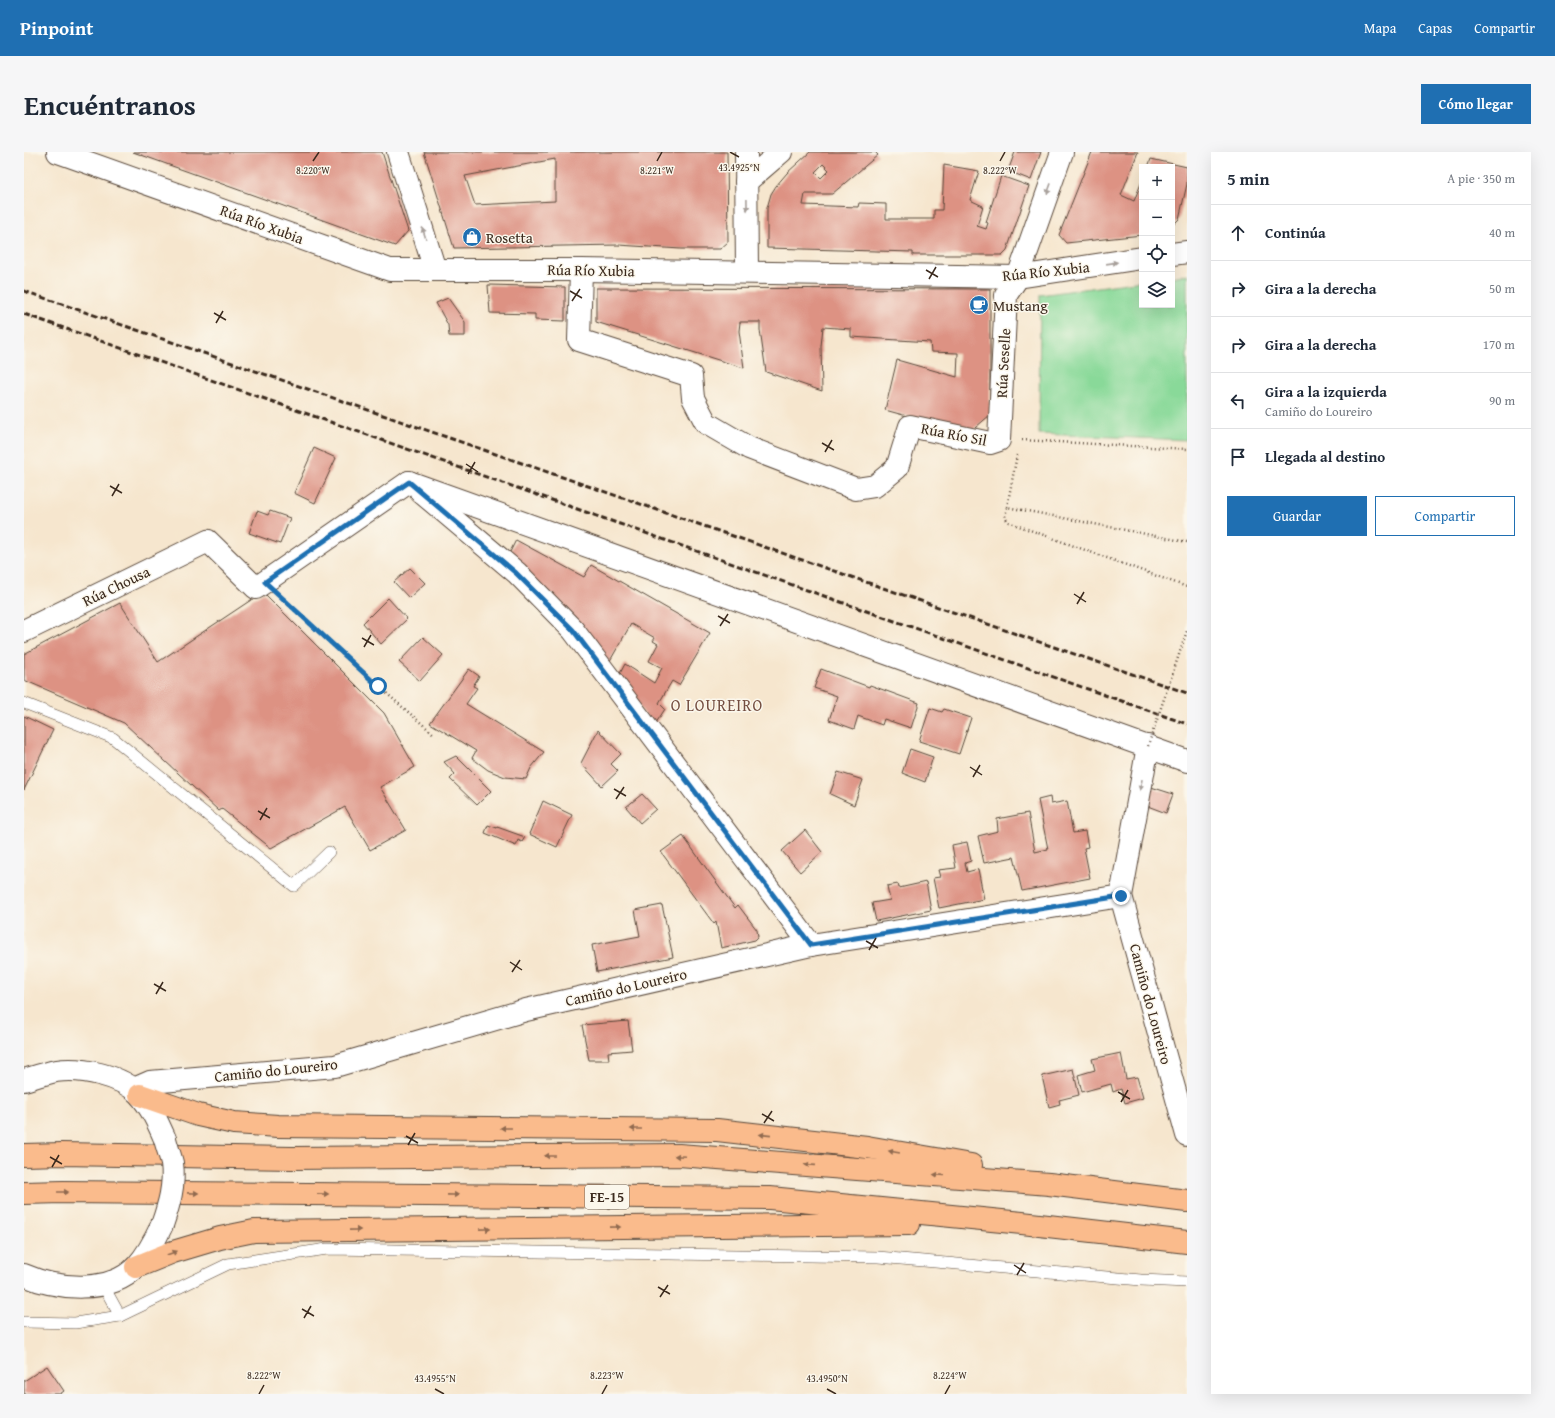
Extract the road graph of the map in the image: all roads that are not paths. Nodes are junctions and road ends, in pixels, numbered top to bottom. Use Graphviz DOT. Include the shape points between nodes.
graph roads {
  1 [pos="58,152"];
  2 [pos="398,152"];
  3 [pos="746,152"];
  4 [pos="781,152"];
  5 [pos="1062,152"];
  6 [pos="746,182"];
  7 [pos="1187,252"];
  8 [pos="1175,254"];
  9 [pos="1139,258"];
  10 [pos="435,270"];
  11 [pos="581,270"];
  12 [pos="747,272"];
  13 [pos="1018,276"];
  14 [pos="999,440"];
  15 [pos="409,482"];
  16 [pos="24,631"];
  17 [pos="24,703"];
  18 [pos="1148,746"];
  19 [pos="1187,760"];
  20 [pos="329,852"];
  21 [pos="1121,896"];
  22 [pos="811,945"];
  23 [pos="24,1080"];
  24 [pos="137,1092"];
  25 [pos="1187,1135"];
  26 [pos="24,1155"];
  27 [pos="24,1192"];
  28 [pos="1139,1195"];
  29 [pos="1187,1201"];
  30 [pos="1022,1223"];
  31 [pos="1187,1242"];
  32 [pos="136,1267"];
  33 [pos="24,1275"];
  34 [pos="1187,1282"];
  35 [pos="103,1285"];
  36 [pos="120,1316"];
  37 [pos="24,1322"];
  1 -- 10 [label="street, Rúa Río Xubia" via="390,270"];
  10 -- 2 [label="street, one-way"];
  3 -- 6 [label="street"];
  4 -- 6 [label="street"];
  5 -- 13 [label="street, Rúa Seselle, one-way"];
  6 -- 12 [label="street, one-way"];
  7 -- 8 [label="street"];
  13 -- 9 [label="street, Rúa Río Xubia, one-way"];
  10 -- 11 [label="street, Rúa Río Xubia"];
  11 -- 12 [label="street, Rúa Río Xubia"];
  11 -- 14 [label="street, Rúa Río Sil" via="579,340 691,376 693,398 706,423 749,448 856,489 875,486 897,468 910,426 990,443"];
  12 -- 13 [label="street, Rúa Río Xubia"];
  13 -- 14 [label="street, Rúa Seselle" via="1006,295"];
  15 -- 16 [label="street, Rúa Chousa" via="256,588 208,541"];
  15 -- 18 [label="street"];
  15 -- 22 [label="street" via="516,573 573,630"];
  17 -- 20 [label="lane" via="112,738 294,886"];
  18 -- 19 [label="street"];
  18 -- 21 [label="street, Camiño do Loureiro, one-way"];
  21 -- 22 [label="street, Camiño do Loureiro"];
  21 -- 25 [label="street, Camiño do Loureiro"];
  22 -- 24 [label="street, Camiño do Loureiro" via="526,1010 335,1066 150,1082"];
  23 -- 24 [label="street" via="58,1071 89,1071 113,1078"];
  28 -- 24 [label="highway, one-way" via="867,1147 717,1130 278,1126 234,1123 198,1115"];
  24 -- 32 [label="street, bridge" via="156,1119 165,1139 172,1163 172,1186 169,1206 162,1225 152,1246"];
  28 -- 26 [label="highway, one-way" via="1048,1184 679,1155 292,1158"];
  27 -- 30 [label="highway, FE-15, one-way" via="770,1198"];
  28 -- 29 [label="highway"];
  30 -- 31 [label="highway, FE-15"];
  32 -- 30 [label="highway, one-way" via="173,1252 220,1238 254,1232"];
  32 -- 35 [label="street"];
  33 -- 35 [label="street" via="39,1282 62,1285"];
  34 -- 36 [label="lane" via="878,1257 327,1249 228,1264"];
  35 -- 36 [label="lane"];
  36 -- 37 [label="lane" via="75,1323"];
}
